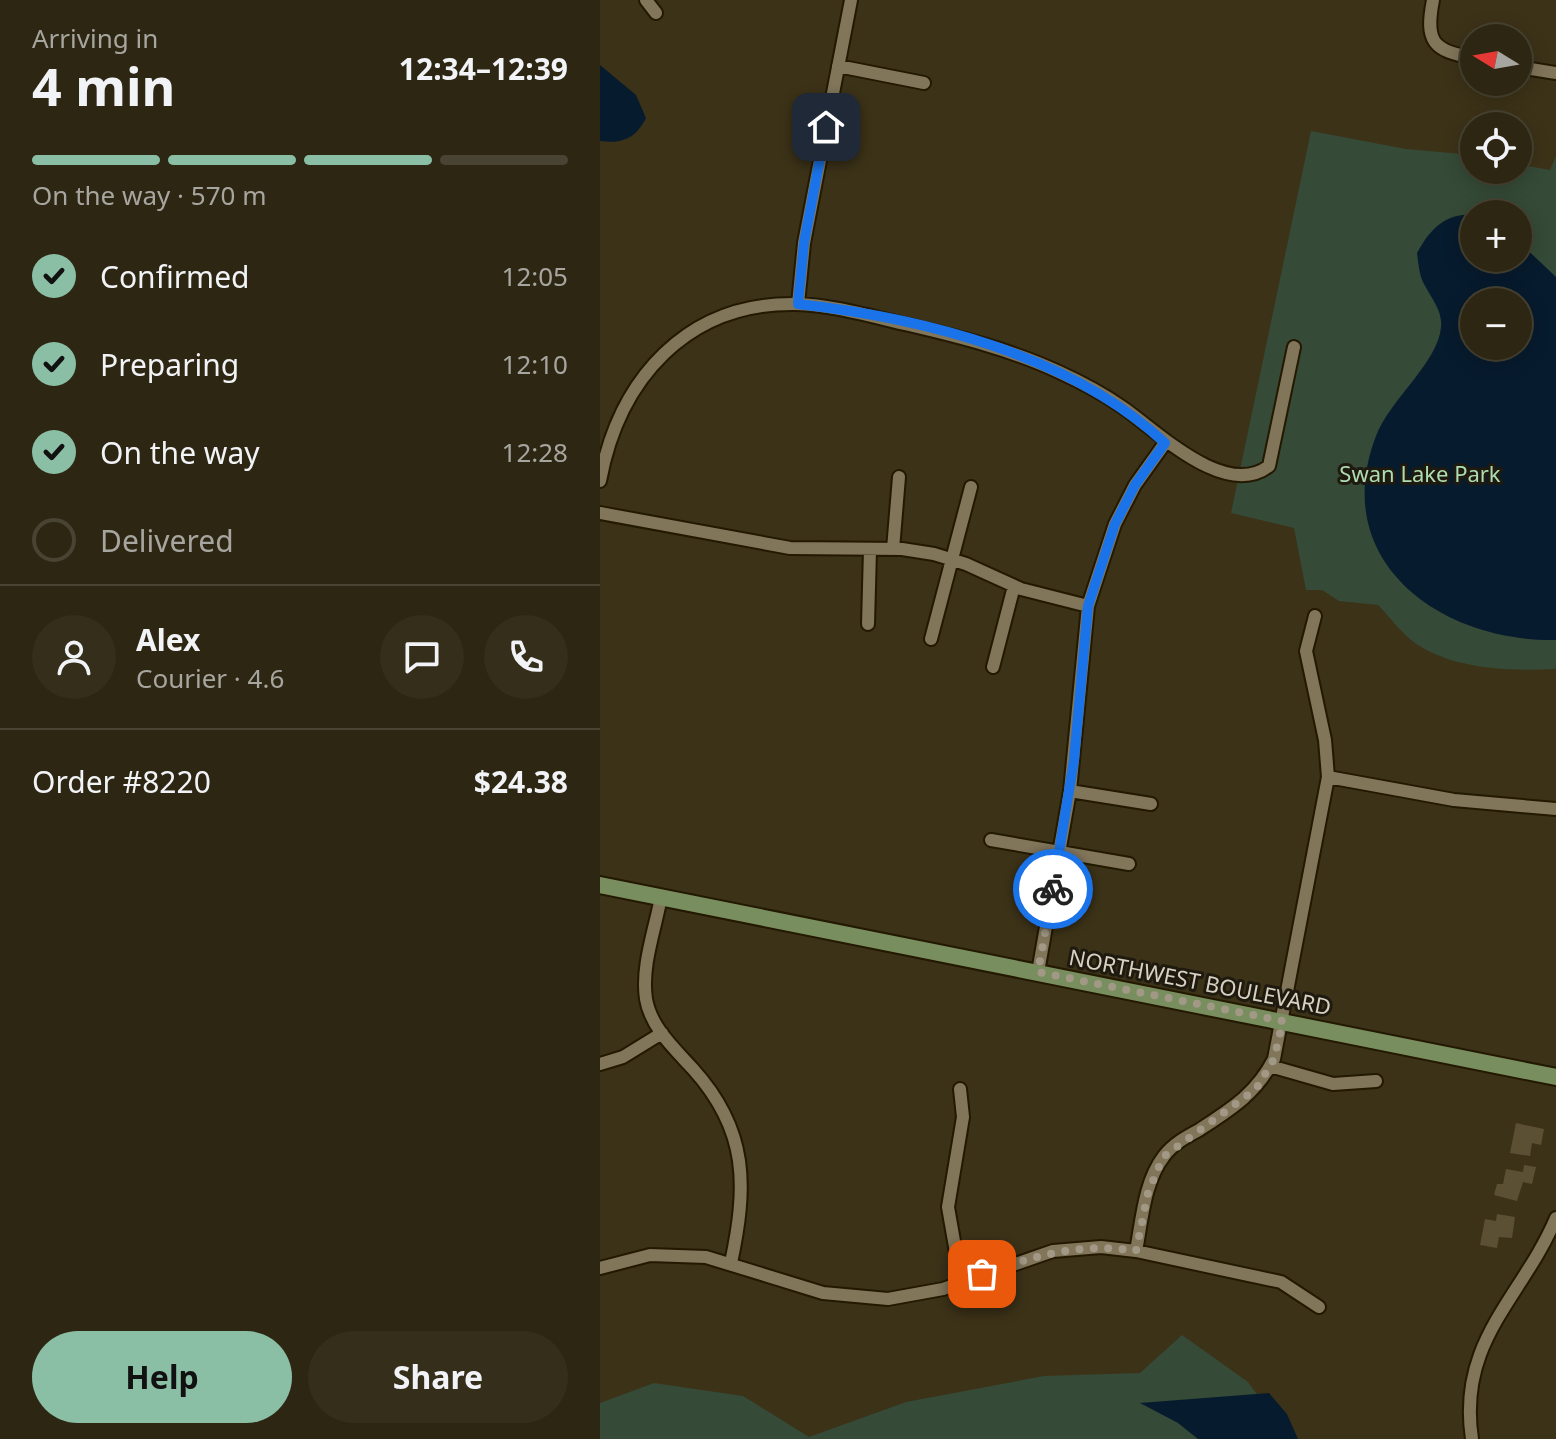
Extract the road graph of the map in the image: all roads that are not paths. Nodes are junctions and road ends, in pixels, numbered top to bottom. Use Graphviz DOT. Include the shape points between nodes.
graph roads {
  1 [pos="646,0"];
  2 [pos="851,0"];
  3 [pos="1433,0"];
  4 [pos="656,13"];
  5 [pos="1460,55"];
  6 [pos="838,66"];
  7 [pos="1532,69"];
  8 [pos="1556,73"];
  9 [pos="924,83"];
  10 [pos="798,304"];
  11 [pos="1294,347"];
  12 [pos="1165,443"];
  13 [pos="899,477"];
  14 [pos="600,481"];
  15 [pos="971,487"];
  16 [pos="600,513"];
  17 [pos="893,549"];
  18 [pos="870,550"];
  19 [pos="949,559"];
  20 [pos="1014,586"];
  21 [pos="1088,606"];
  22 [pos="1315,616"];
  23 [pos="868,624"];
  24 [pos="931,639"];
  25 [pos="993,667"];
  26 [pos="1328,777"];
  27 [pos="1070,791"];
  28 [pos="1151,804"];
  29 [pos="1556,809"];
  30 [pos="991,840"];
  31 [pos="1060,851"];
  32 [pos="1129,864"];
  33 [pos="600,885"];
  34 [pos="661,897"];
  35 [pos="1038,972"];
  36 [pos="1283,1021"];
  37 [pos="662,1033"];
  38 [pos="600,1064"];
  39 [pos="1270,1066"];
  40 [pos="1556,1077"];
  41 [pos="1376,1081"];
  42 [pos="960,1089"];
  43 [pos="1556,1218"];
  44 [pos="1136,1251"];
  45 [pos="731,1263"];
  46 [pos="600,1268"];
  47 [pos="961,1281"];
  48 [pos="1319,1307"];
  49 [pos="1472,1439"];
  1 -- 4 [label="street"];
  2 -- 6 [label="street"];
  3 -- 5 [label="street" via="1428,31 1433,42"];
  6 -- 9 [label="street"];
  6 -- 10 [label="street" via="804,243"];
  7 -- 8 [label="street"];
  10 -- 12 [label="street" via="927,329 1021,356 1092,387"];
  10 -- 14 [label="street" via="768,305 724,317 660,356 624,404"];
  11 -- 12 [label="street" via="1269,466 1249,475 1232,473"];
  12 -- 21 [label="street" via="1115,524"];
  13 -- 17 [label="street"];
  15 -- 19 [label="street"];
  16 -- 18 [label="street" via="790,548"];
  17 -- 18 [label="street"];
  17 -- 19 [label="street"];
  18 -- 23 [label="street"];
  19 -- 20 [label="street"];
  19 -- 24 [label="street"];
  20 -- 21 [label="street"];
  20 -- 25 [label="street"];
  21 -- 27 [label="street"];
  22 -- 26 [label="street" via="1306,651"];
  26 -- 29 [label="street" via="1467,802"];
  26 -- 36 [label="street"];
  27 -- 28 [label="street"];
  27 -- 31 [label="street"];
  30 -- 31 [label="street"];
  31 -- 32 [label="street"];
  31 -- 35 [label="street"];
  33 -- 34 [label="main road, NORTHWEST BOULEVARD"];
  34 -- 35 [label="main road, NORTHWEST BOULEVARD"];
  34 -- 37 [label="street" via="645,978 646,1001"];
  35 -- 36 [label="main road, NORTHWEST BOULEVARD"];
  36 -- 39 [label="street"];
  36 -- 40 [label="main road, NORTHWEST BOULEVARD"];
  37 -- 38 [label="street" via="623,1057"];
  37 -- 45 [label="street" via="713,1094 736,1142 743,1194"];
  39 -- 41 [label="street" via="1333,1084"];
  39 -- 44 [label="street" via="1244,1101 1163,1157 1148,1193"];
  42 -- 47 [label="street" via="963,1117 948,1207"];
  43 -- 49 [label="street" via="1476,1360 1470,1390"];
  44 -- 47 [label="street" via="1053,1251"];
  44 -- 48 [label="street" via="1281,1282"];
  45 -- 46 [label="street" via="650,1255"];
  45 -- 47 [label="street" via="855,1299 917,1295"];
}
